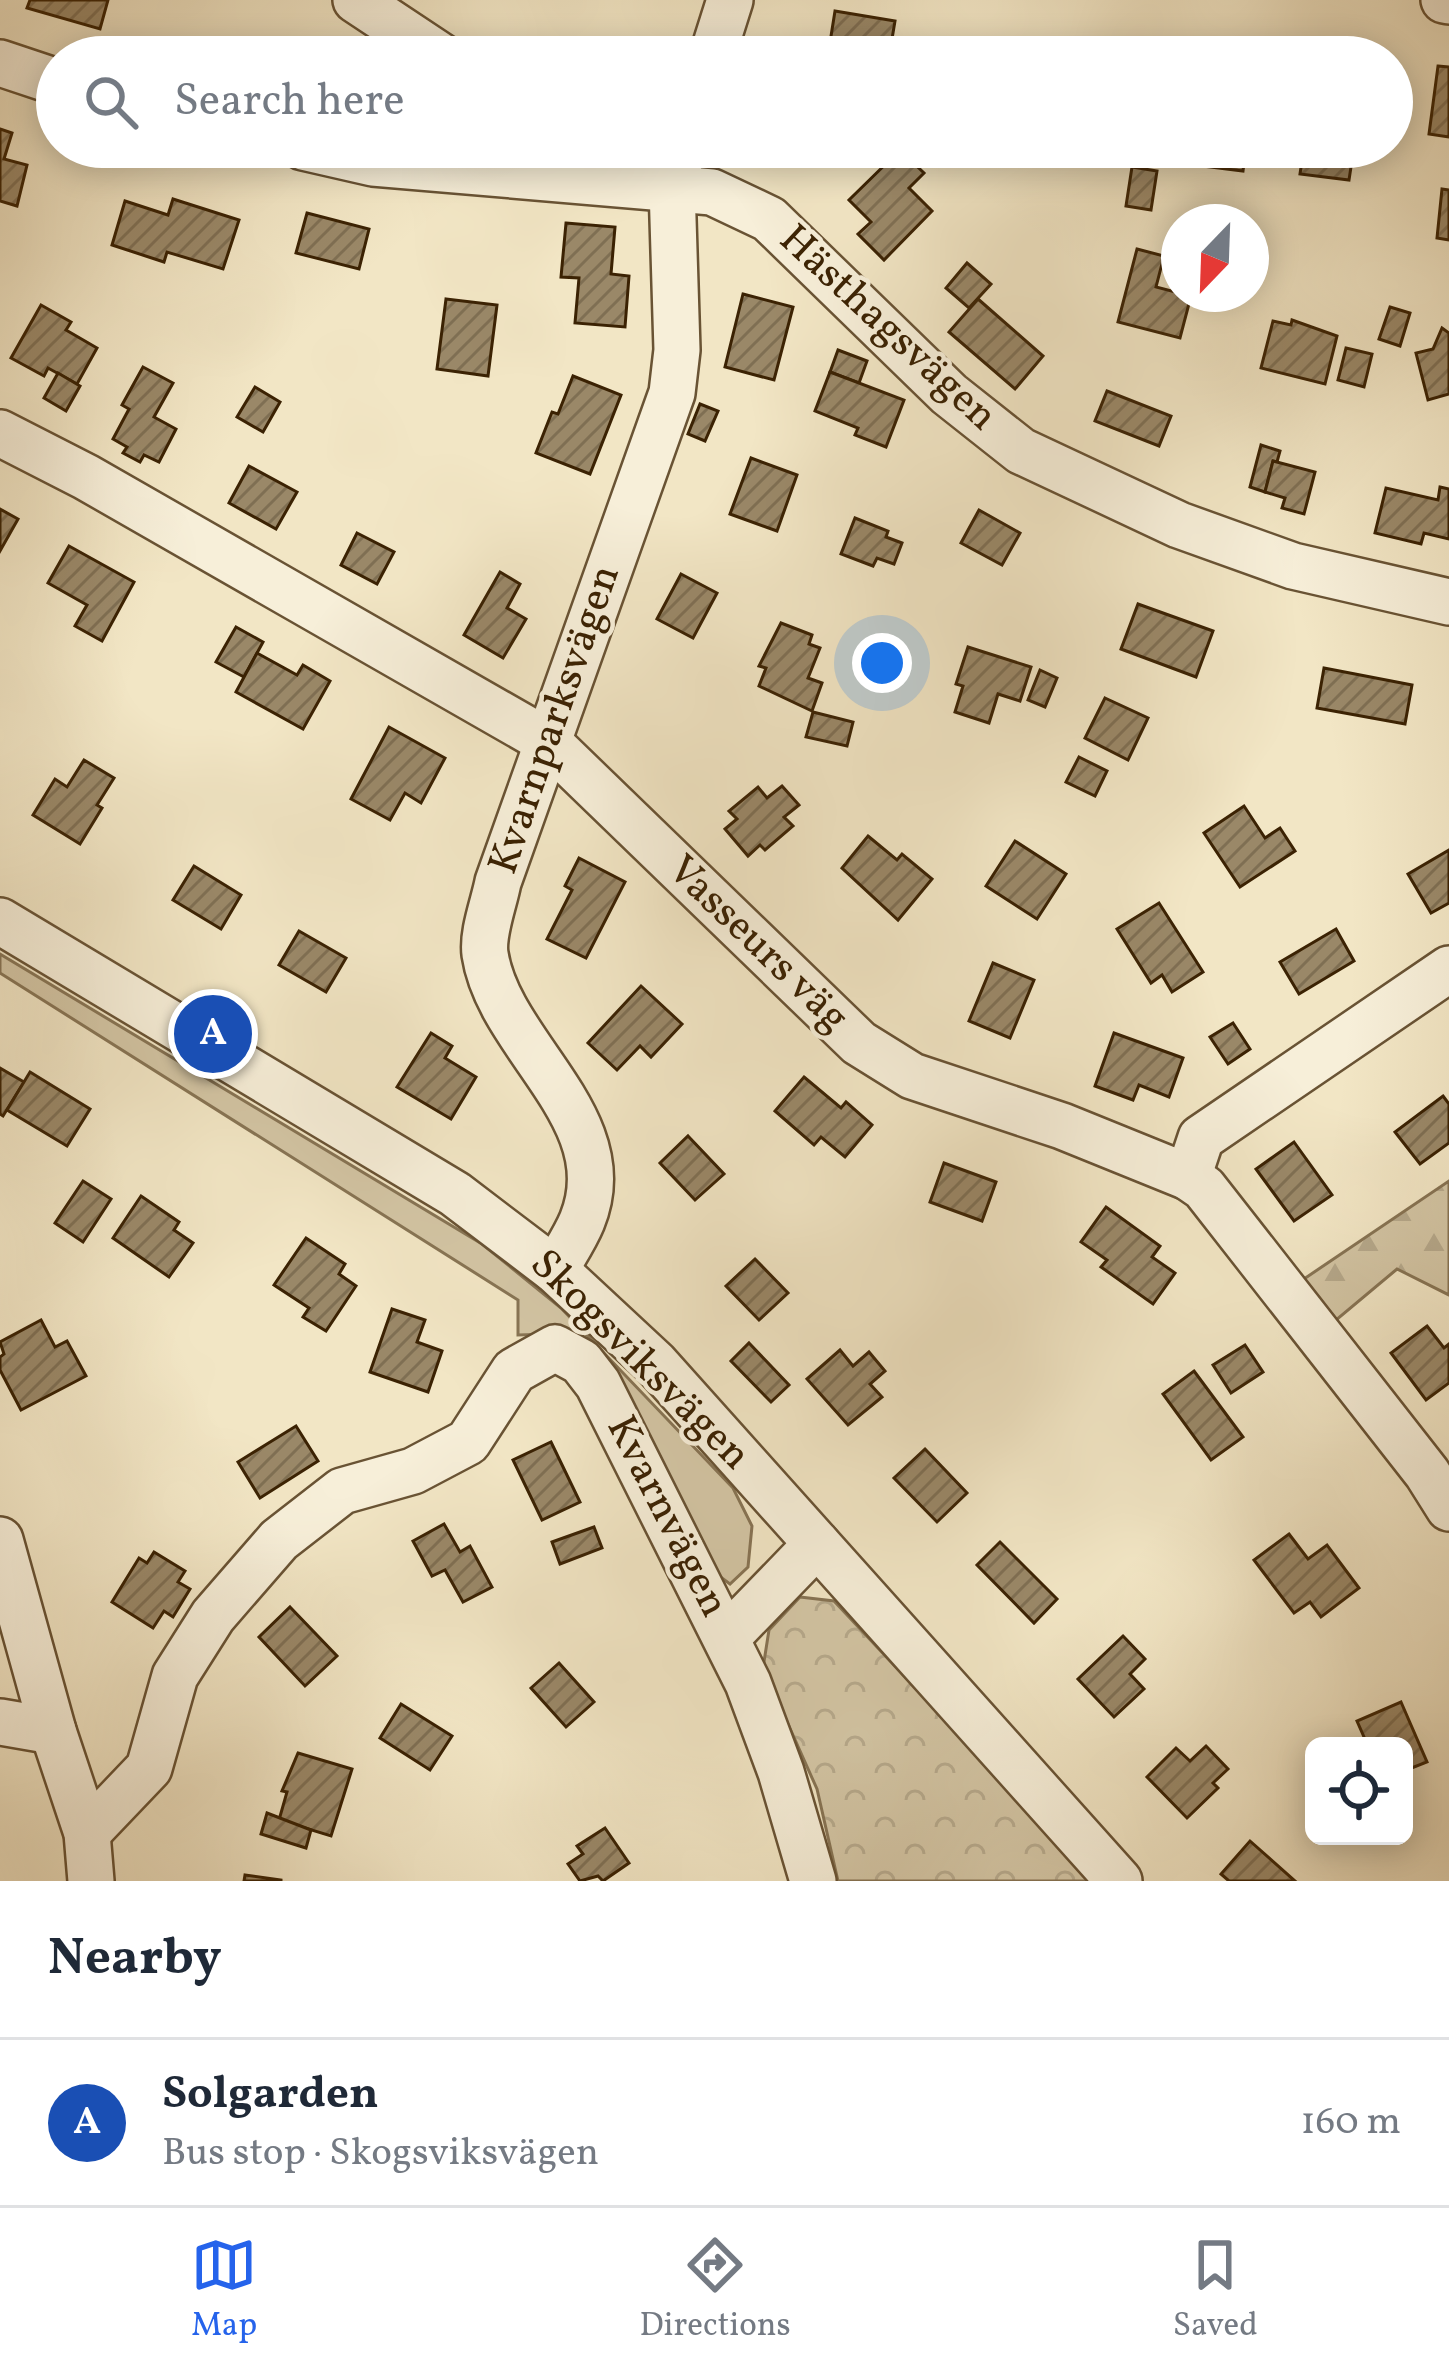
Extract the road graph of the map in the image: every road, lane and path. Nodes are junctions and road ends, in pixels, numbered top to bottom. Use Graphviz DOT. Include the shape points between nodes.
graph roads {
  1 [pos="356,0"];
  2 [pos="730,0"];
  3 [pos="410,36"];
  4 [pos="719,36"];
  5 [pos="0,63"];
  6 [pos="36,75"];
  7 [pos="678,168"];
  8 [pos="681,168"];
  9 [pos="0,433"];
  10 [pos="1449,602"];
  11 [pos="547,741"];
  12 [pos="0,921"];
  13 [pos="1449,969"];
  14 [pos="1188,1177"];
  15 [pos="555,1270"];
  16 [pos="1445,1494"];
  17 [pos="0,1540"];
  18 [pos="817,1544"];
  19 [pos="727,1637"];
  20 [pos="0,1722"];
  21 [pos="53,1731"];
  22 [pos="88,1833"];
  23 [pos="91,1881"];
  24 [pos="813,1881"];
  25 [pos="1119,1881"];
  1 -- 3 [label="street"];
  2 -- 4 [label="street"];
  5 -- 6 [label="street"];
  7 -- 11 [label="street, Kvarnparksvägen" via="672,393"];
  8 -- 10 [label="street, Hästhagsvägen" via="769,219 949,394 1021,451 1179,525 1293,566"];
  9 -- 11 [label="street, Vasseurs väg"];
  11 -- 14 [label="street, Vasseurs väg" via="859,1043 912,1076"];
  11 -- 15 [label="street, Kvarnparksvägen" via="498,882 484,950 494,986 566,1101 584,1146 590,1176 583,1218"];
  12 -- 15 [label="street, Skogsviksvägen" via="454,1194"];
  13 -- 14 [label="street" via="1201,1138"];
  14 -- 16 [label="street, Vasseurs väg"];
  15 -- 18 [label="street, Skogsviksvägen" via="655,1363"];
  17 -- 21 [label="street"];
  18 -- 19 [label="street, Kvarnvägen"];
  18 -- 25 [label="street, Skogsviksvägen"];
  19 -- 22 [label="street, Kvarnvägen" via="598,1384 555,1348 514,1371 468,1442 413,1471 342,1491 279,1540 213,1616 175,1676 149,1768"];
  19 -- 24 [label="street, Kvarnvägen" via="781,1772"];
  20 -- 21 [label="street"];
  21 -- 22 [label="street"];
  22 -- 23 [label="street"];
}
